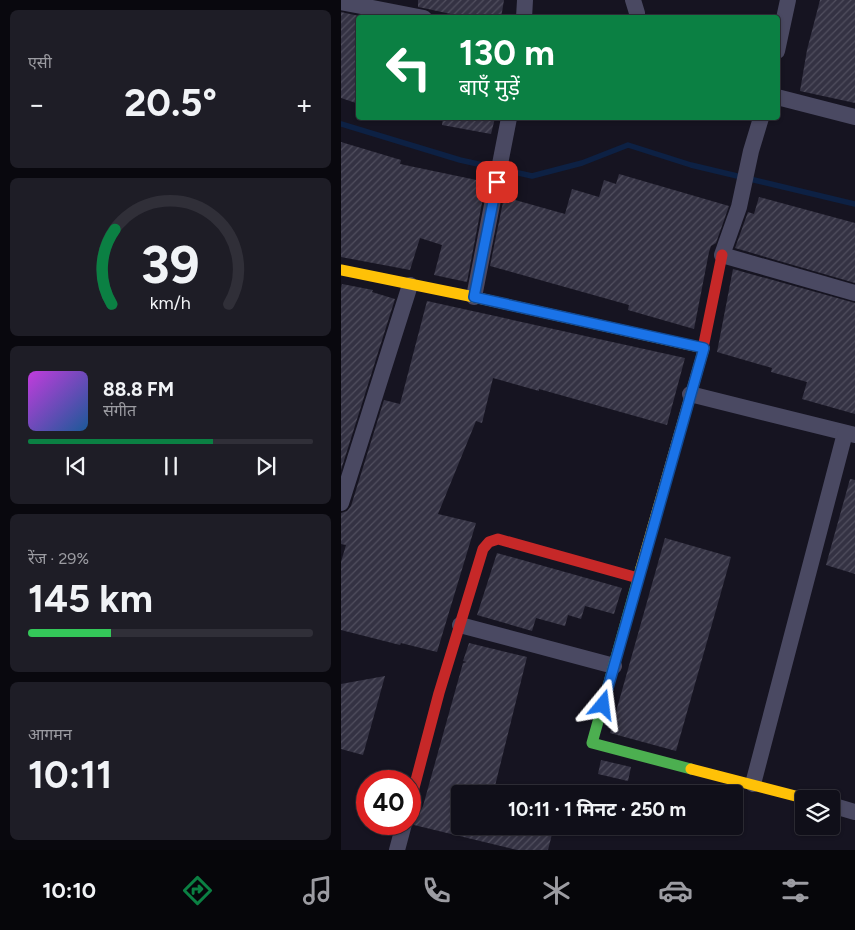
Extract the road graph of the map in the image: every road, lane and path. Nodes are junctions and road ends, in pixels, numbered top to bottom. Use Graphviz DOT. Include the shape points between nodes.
graph roads {
  1 [pos="525,0"];
  2 [pos="789,0"];
  3 [pos="341,2"];
  4 [pos="409,15"];
  5 [pos="524,15"];
  6 [pos="780,38"];
  7 [pos="780,98"];
  8 [pos="855,117"];
  9 [pos="509,120"];
  10 [pos="760,120"];
  11 [pos="722,256"];
  12 [pos="341,270"];
  13 [pos="410,285"];
  14 [pos="855,293"];
  15 [pos="474,297"];
  16 [pos="704,348"];
  17 [pos="690,394"];
  18 [pos="850,434"];
  19 [pos="341,503"];
  20 [pos="638,578"];
  21 [pos="460,624"];
  22 [pos="614,666"];
  23 [pos="419,770"];
  24 [pos="753,784"];
  25 [pos="795,796"];
  26 [pos="840,808"];
  27 [pos="855,812"];
  28 [pos="401,835"];
  29 [pos="397,850"];
  1 -- 5 [label="street"];
  2 -- 6 [label="street"];
  3 -- 4 [label="street"];
  7 -- 8 [label="street"];
  9 -- 15 [label="street"];
  10 -- 11 [label="street" via="739,206"];
  11 -- 14 [label="street"];
  11 -- 16 [label="street"];
  12 -- 13 [label="street"];
  13 -- 15 [label="street"];
  13 -- 19 [label="street"];
  15 -- 16 [label="street"];
  16 -- 17 [label="street"];
  17 -- 18 [label="street"];
  17 -- 20 [label="street"];
  18 -- 24 [label="street"];
  20 -- 21 [label="street" via="498,539 491,540 483,549"];
  20 -- 22 [label="street"];
  21 -- 22 [label="street"];
  21 -- 23 [label="street"];
  22 -- 24 [label="street" via="592,743"];
  24 -- 25 [label="street"];
  26 -- 27 [label="street"];
  28 -- 29 [label="street"];
}
